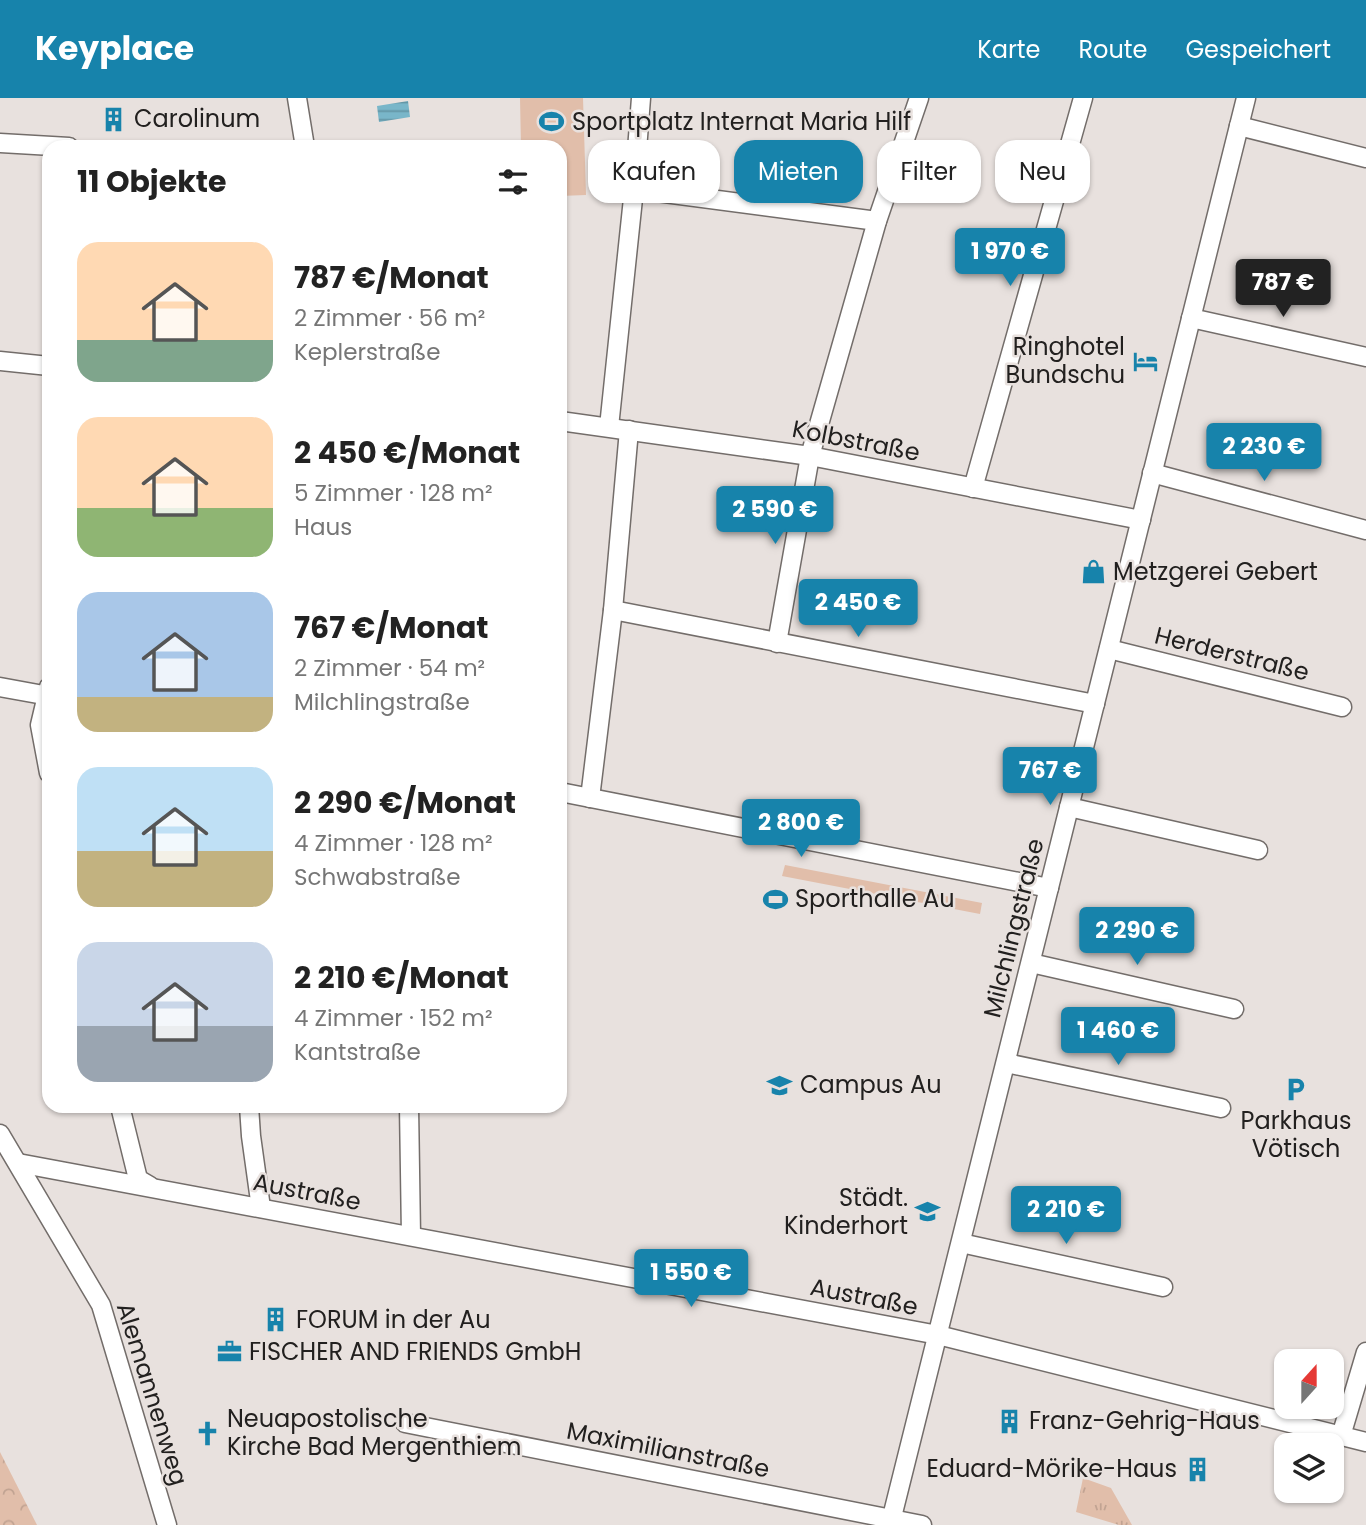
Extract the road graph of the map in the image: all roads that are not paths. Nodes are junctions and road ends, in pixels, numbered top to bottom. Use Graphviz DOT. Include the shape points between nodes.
graph roads {
  1 [pos="297,98"];
  2 [pos="641,98"];
  3 [pos="919,98"];
  4 [pos="1083,98"];
  5 [pos="1246,98"];
  6 [pos="1239,126"];
  7 [pos="304,140"];
  8 [pos="638,140"];
  9 [pos="0,143"];
  10 [pos="42,145"];
  11 [pos="1366,158"];
  12 [pos="720,200"];
  13 [pos="633,203"];
  14 [pos="877,221"];
  15 [pos="1191,318"];
  16 [pos="1366,357"];
  17 [pos="0,360"];
  18 [pos="42,365"];
  19 [pos="567,422"];
  20 [pos="609,427"];
  21 [pos="629,430"];
  22 [pos="810,456"];
  23 [pos="1153,473"];
  24 [pos="973,488"];
  25 [pos="1141,520"];
  26 [pos="1366,530"];
  27 [pos="613,610"];
  28 [pos="777,643"];
  29 [pos="1109,649"];
  30 [pos="0,687"];
  31 [pos="42,692"];
  32 [pos="1095,704"];
  33 [pos="1342,707"];
  34 [pos="42,718"];
  35 [pos="42,736"];
  36 [pos="567,793"];
  37 [pos="590,798"];
  38 [pos="1069,807"];
  39 [pos="1258,850"];
  40 [pos="1049,888"];
  41 [pos="1031,963"];
  42 [pos="1234,1009"];
  43 [pos="1006,1063"];
  44 [pos="1221,1108"];
  45 [pos="122,1113"];
  46 [pos="249,1113"];
  47 [pos="409,1113"];
  48 [pos="0,1134"];
  49 [pos="18,1163"];
  50 [pos="150,1186"];
  51 [pos="261,1208"];
  52 [pos="411,1236"];
  53 [pos="961,1243"];
  54 [pos="1163,1287"];
  55 [pos="938,1335"];
  56 [pos="1366,1352"];
  57 [pos="405,1423"];
  58 [pos="1329,1433"];
  59 [pos="1342,1433"];
  60 [pos="1344,1437"];
  61 [pos="1366,1442"];
  62 [pos="891,1522"];
  63 [pos="167,1525"];
  64 [pos="922,1525"];
  1 -- 7 [label="street"];
  2 -- 8 [label="street"];
  3 -- 14 [label="street"];
  4 -- 24 [label="street"];
  5 -- 6 [label="street, Milchlingstraße"];
  6 -- 11 [label="street"];
  6 -- 15 [label="street, Milchlingstraße"];
  9 -- 10 [label="street"];
  12 -- 14 [label="street"];
  13 -- 20 [label="street"];
  14 -- 22 [label="street"];
  15 -- 16 [label="street"];
  15 -- 23 [label="street, Milchlingstraße"];
  17 -- 18 [label="street"];
  19 -- 20 [label="street, Kolbstraße"];
  20 -- 21 [label="street, Kolbstraße"];
  21 -- 22 [label="street, Kolbstraße"];
  21 -- 27 [label="street"];
  22 -- 24 [label="street, Kolbstraße"];
  22 -- 28 [label="street"];
  23 -- 25 [label="street, Milchlingstraße"];
  23 -- 26 [label="street"];
  24 -- 25 [label="street, Kolbstraße"];
  25 -- 29 [label="street, Milchlingstraße"];
  27 -- 28 [label="street"];
  27 -- 37 [label="street"];
  28 -- 32 [label="street"];
  29 -- 32 [label="street, Milchlingstraße"];
  29 -- 33 [label="street, Herderstraße"];
  30 -- 31 [label="street"];
  32 -- 38 [label="street, Milchlingstraße"];
  34 -- 35 [label="street"];
  36 -- 37 [label="street"];
  37 -- 40 [label="street"];
  38 -- 39 [label="street"];
  38 -- 40 [label="street, Milchlingstraße"];
  40 -- 41 [label="street, Milchlingstraße"];
  41 -- 42 [label="street"];
  41 -- 43 [label="street, Milchlingstraße"];
  43 -- 44 [label="street"];
  43 -- 53 [label="street, Milchlingstraße"];
  45 -- 50 [label="street" via="138,1179"];
  46 -- 51 [label="street"];
  47 -- 52 [label="street"];
  48 -- 49 [label="street, Alemannenweg"];
  49 -- 50 [label="street, Austraße"];
  49 -- 63 [label="street, Alemannenweg" via="101,1305"];
  50 -- 51 [label="street, Austraße"];
  51 -- 52 [label="street, Austraße"];
  52 -- 55 [label="street, Austraße"];
  53 -- 54 [label="street"];
  53 -- 55 [label="street, Milchlingstraße"];
  55 -- 58 [label="street, Austraße"];
  55 -- 62 [label="street, Milchlingstraße"];
  56 -- 59 [label="street"];
  57 -- 62 [label="street, Maximilianstraße"];
  60 -- 61 [label="street, Austraße"];
  62 -- 64 [label="street, Maximilianstraße"];
}
